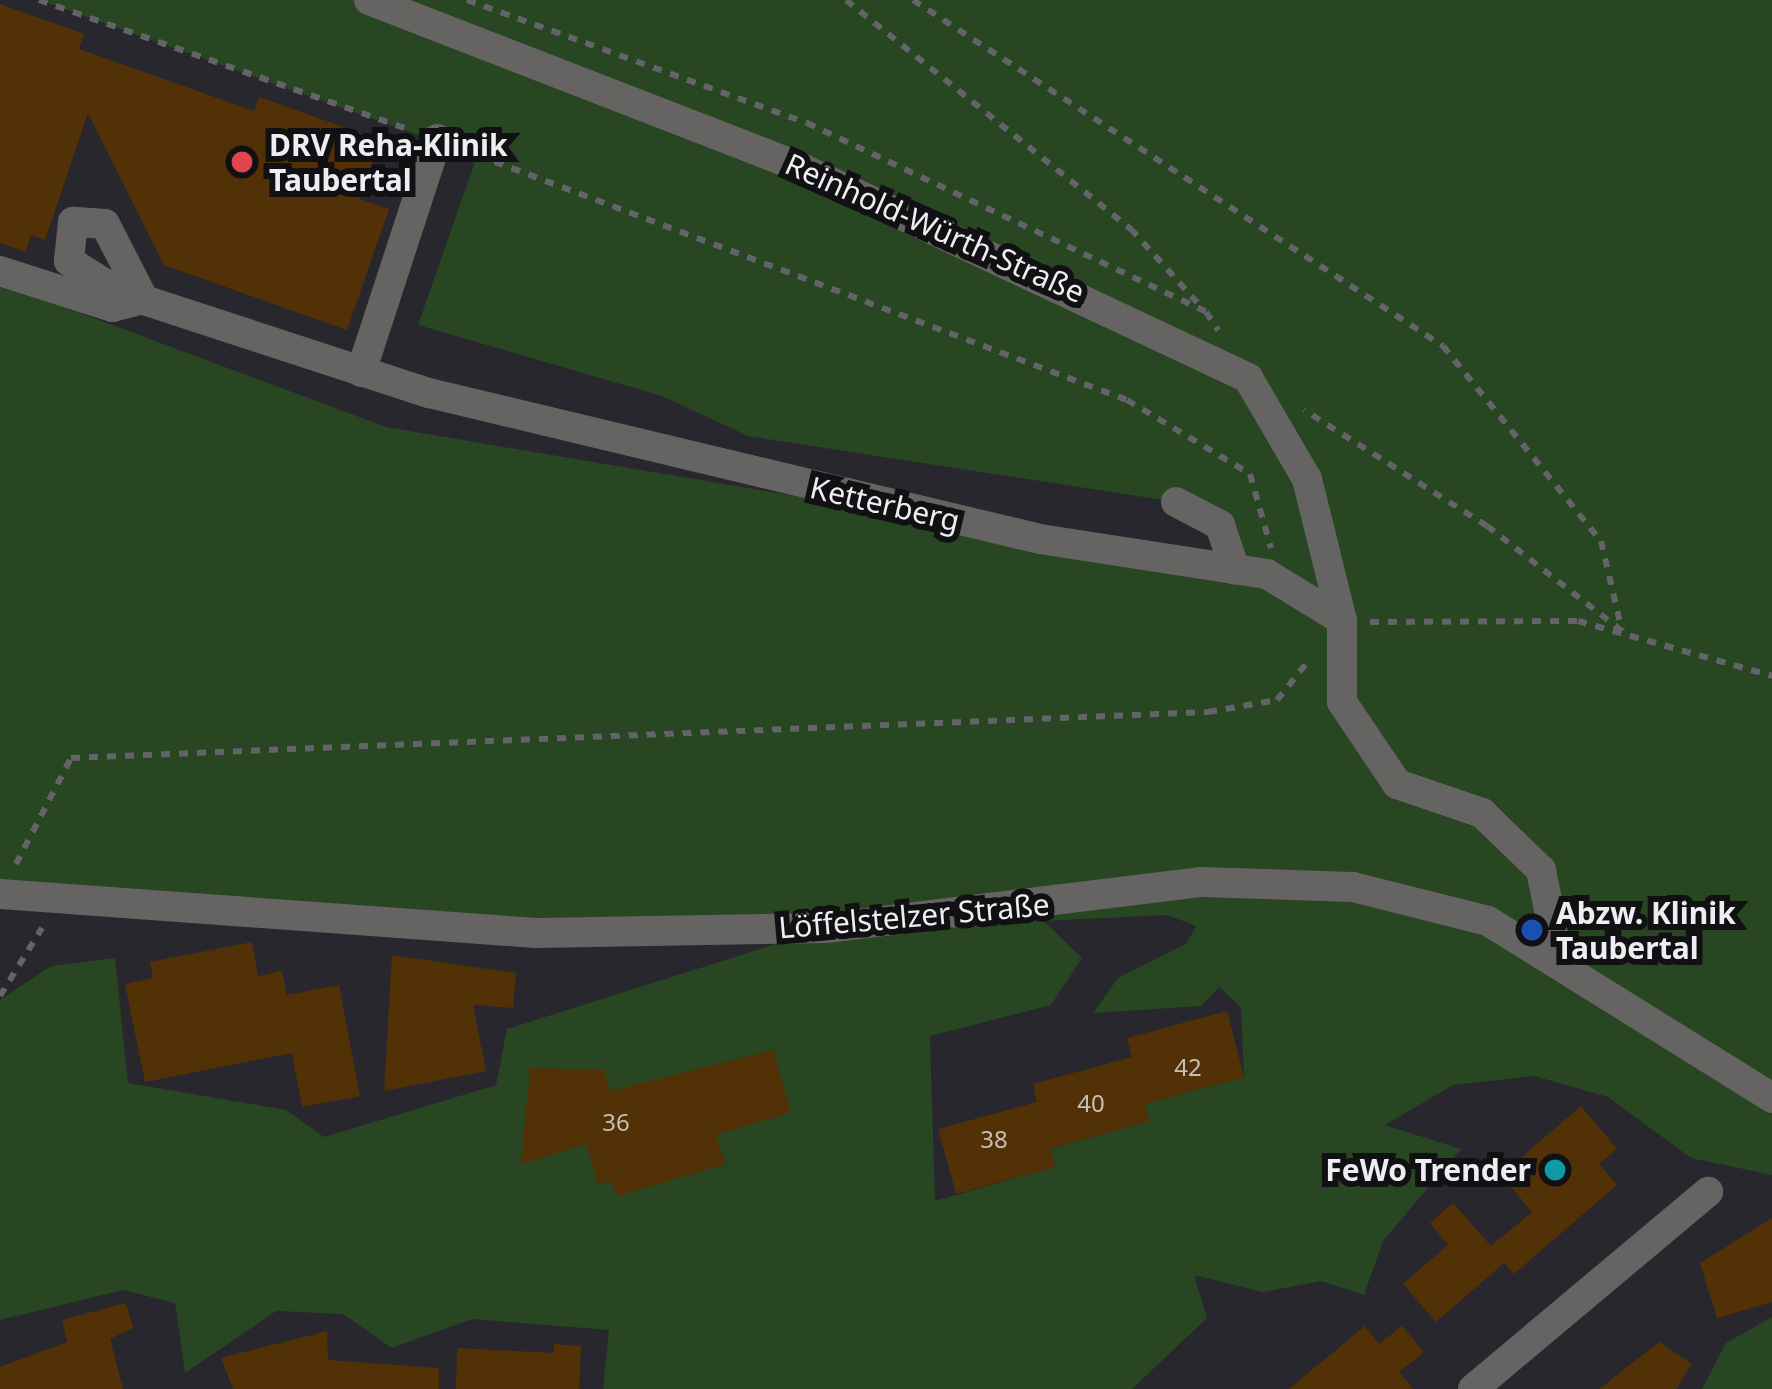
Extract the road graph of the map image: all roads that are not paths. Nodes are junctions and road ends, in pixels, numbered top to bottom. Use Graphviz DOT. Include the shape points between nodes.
graph roads {
  1 [pos="369,0"];
  2 [pos="437,139"];
  3 [pos="0,271"];
  4 [pos="362,372"];
  5 [pos="1176,502"];
  6 [pos="1235,570"];
  7 [pos="1342,620"];
  8 [pos="0,894"];
  9 [pos="1559,960"];
  10 [pos="1772,1098"];
  11 [pos="1708,1192"];
  12 [pos="1473,1389"];
  1 -- 7 [label="street, Reinhold-Würth-Straße" via="795,165 1248,378 1307,479"];
  2 -- 4 [label="street"];
  3 -- 4 [label="street, Ketterberg" via="112,308 144,300"];
  4 -- 6 [label="street, Ketterberg" via="715,466"];
  5 -- 6 [label="street" via="1220,525"];
  6 -- 7 [label="street, Ketterberg" via="1268,574"];
  7 -- 9 [label="street" via="1342,702 1397,784 1482,813 1541,870"];
  8 -- 9 [label="street, Löffelstelzer Straße" via="536,933 826,928 1202,882 1353,887 1488,921"];
  9 -- 10 [label="street, Löffelstelzer Straße"];
  11 -- 12 [label="street"];
}
